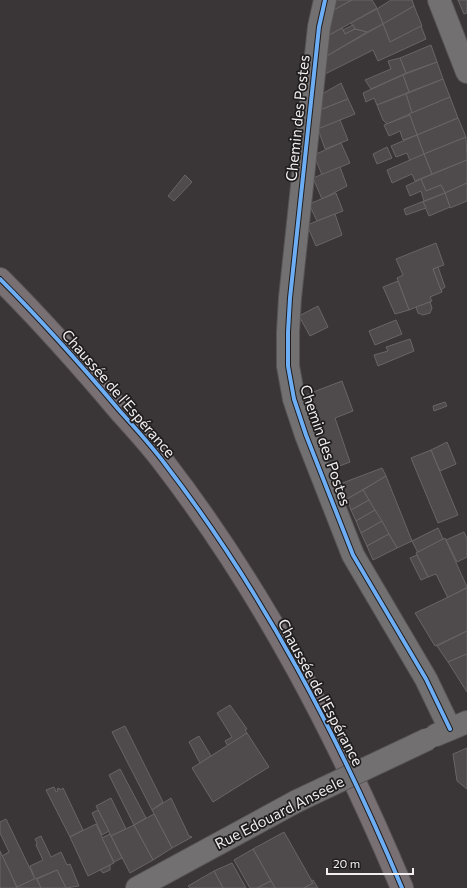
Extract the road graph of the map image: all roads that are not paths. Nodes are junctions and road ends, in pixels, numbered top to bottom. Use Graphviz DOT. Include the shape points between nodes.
graph roads {
  1 [pos="325,0"];
  2 [pos="439,0"];
  3 [pos="467,72"];
  4 [pos="0,279"];
  5 [pos="458,725"];
  6 [pos="137,888"];
  7 [pos="402,888"];
  1 -- 5 [label="street, Chemin des Postes" via="319,27 290,298 288,366 294,399 354,554 426,679"];
  2 -- 3 [label="street"];
  4 -- 7 [label="main road, Chaussée de l'Espérance" via="85,370 164,463 215,534 270,620 327,722"];
  5 -- 6 [label="street, Rue Edouard Anseele, bridge" via="296,801"];
}
